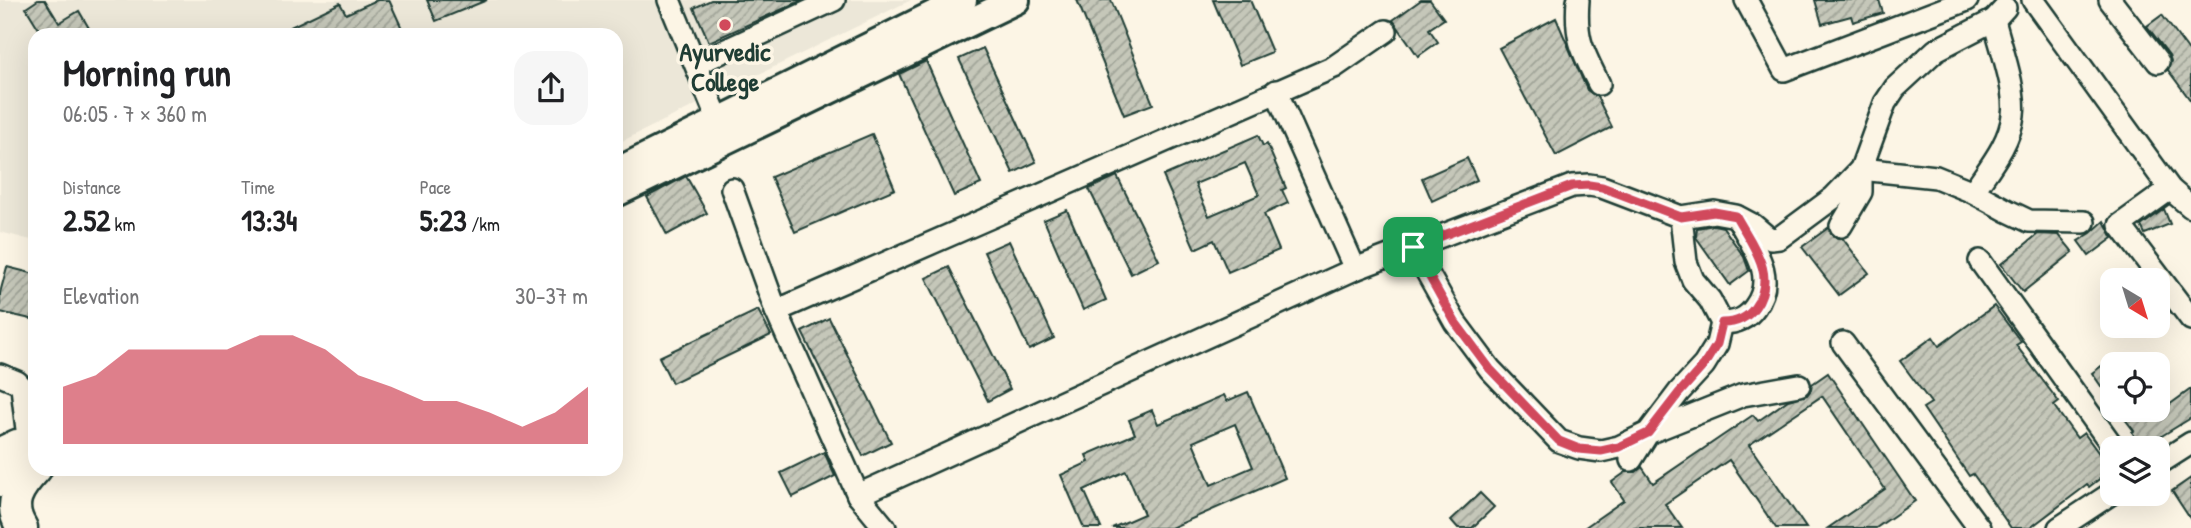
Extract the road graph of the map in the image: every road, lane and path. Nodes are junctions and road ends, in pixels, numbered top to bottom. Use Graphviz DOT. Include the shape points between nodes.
graph roads {
  1 [pos="669,0"];
  2 [pos="834,0"];
  3 [pos="963,0"];
  4 [pos="1016,0"];
  5 [pos="1578,0"];
  6 [pos="1746,0"];
  7 [pos="1967,0"];
  8 [pos="2033,0"];
  9 [pos="2110,0"];
  10 [pos="1387,31"];
  11 [pos="2158,62"];
  12 [pos="696,64"];
  13 [pos="1600,83"];
  14 [pos="1276,91"];
  15 [pos="723,130"];
  16 [pos="623,169"];
  17 [pos="1861,169"];
  18 [pos="623,189"];
  19 [pos="732,189"];
  20 [pos="2170,189"];
  21 [pos="1973,192"];
  22 [pos="2191,207"];
  23 [pos="1736,216"];
  24 [pos="1681,217"];
  25 [pos="2084,222"];
  26 [pos="1841,226"];
  27 [pos="1413,247"];
  28 [pos="1980,261"];
  29 [pos="1355,269"];
  30 [pos="776,311"];
  31 [pos="2191,319"];
  32 [pos="1722,323"];
  33 [pos="1843,343"];
  34 [pos="0,375"];
  35 [pos="1799,385"];
  36 [pos="1648,433"];
  37 [pos="2105,436"];
  38 [pos="2191,443"];
  39 [pos="19,448"];
  40 [pos="2170,456"];
  41 [pos="1631,460"];
  42 [pos="31,476"];
  43 [pos="0,483"];
  44 [pos="858,495"];
  45 [pos="2100,501"];
  46 [pos="22,528"];
  47 [pos="885,528"];
  48 [pos="1979,528"];
  49 [pos="2059,528"];
  1 -- 12 [label="street"];
  2 -- 12 [label="street"];
  3 -- 15 [label="main road"];
  4 -- 15 [label="main road"];
  5 -- 13 [label="street" via="1576,27 1582,51"];
  6 -- 7 [label="street" via="1784,70"];
  8 -- 20 [label="street"];
  9 -- 11 [label="street"];
  10 -- 14 [label="street" via="1334,66"];
  12 -- 15 [label="street"];
  14 -- 29 [label="street"];
  14 -- 30 [label="street"];
  15 -- 16 [label="main road"];
  15 -- 18 [label="main road"];
  17 -- 21 [label="street" via="1936,177"];
  17 -- 21 [label="street" via="1895,88 1936,50 1999,14 2014,114 2000,151"];
  17 -- 23 [label="street" via="1833,198 1779,238 1771,239"];
  17 -- 26 [label="street" via="1861,192"];
  19 -- 30 [label="street"];
  20 -- 22 [label="street"];
  20 -- 31 [label="street" via="2120,225"];
  21 -- 25 [label="street" via="2029,221"];
  23 -- 24 [label="street" via="1714,212"];
  23 -- 32 [label="street" via="1766,274 1765,286 1754,310 1734,323"];
  24 -- 27 [label="street" via="1602,187 1572,186"];
  24 -- 32 [label="street" via="1686,262"];
  27 -- 29 [label="street"];
  27 -- 36 [label="street" via="1455,322 1490,369 1559,441 1601,451"];
  28 -- 37 [label="street"];
  29 -- 44 [label="street"];
  30 -- 44 [label="street"];
  32 -- 36 [label="street" via="1717,344 1704,365"];
  33 -- 48 [label="street"];
  34 -- 39 [label="street" via="22,387"];
  35 -- 36 [label="street" via="1743,395"];
  36 -- 41 [label="street"];
  38 -- 40 [label="street"];
  39 -- 43 [label="main road"];
  42 -- 46 [label="highway" via="14,499 15,517"];
  44 -- 47 [label="street"];
  45 -- 49 [label="street"];
}
